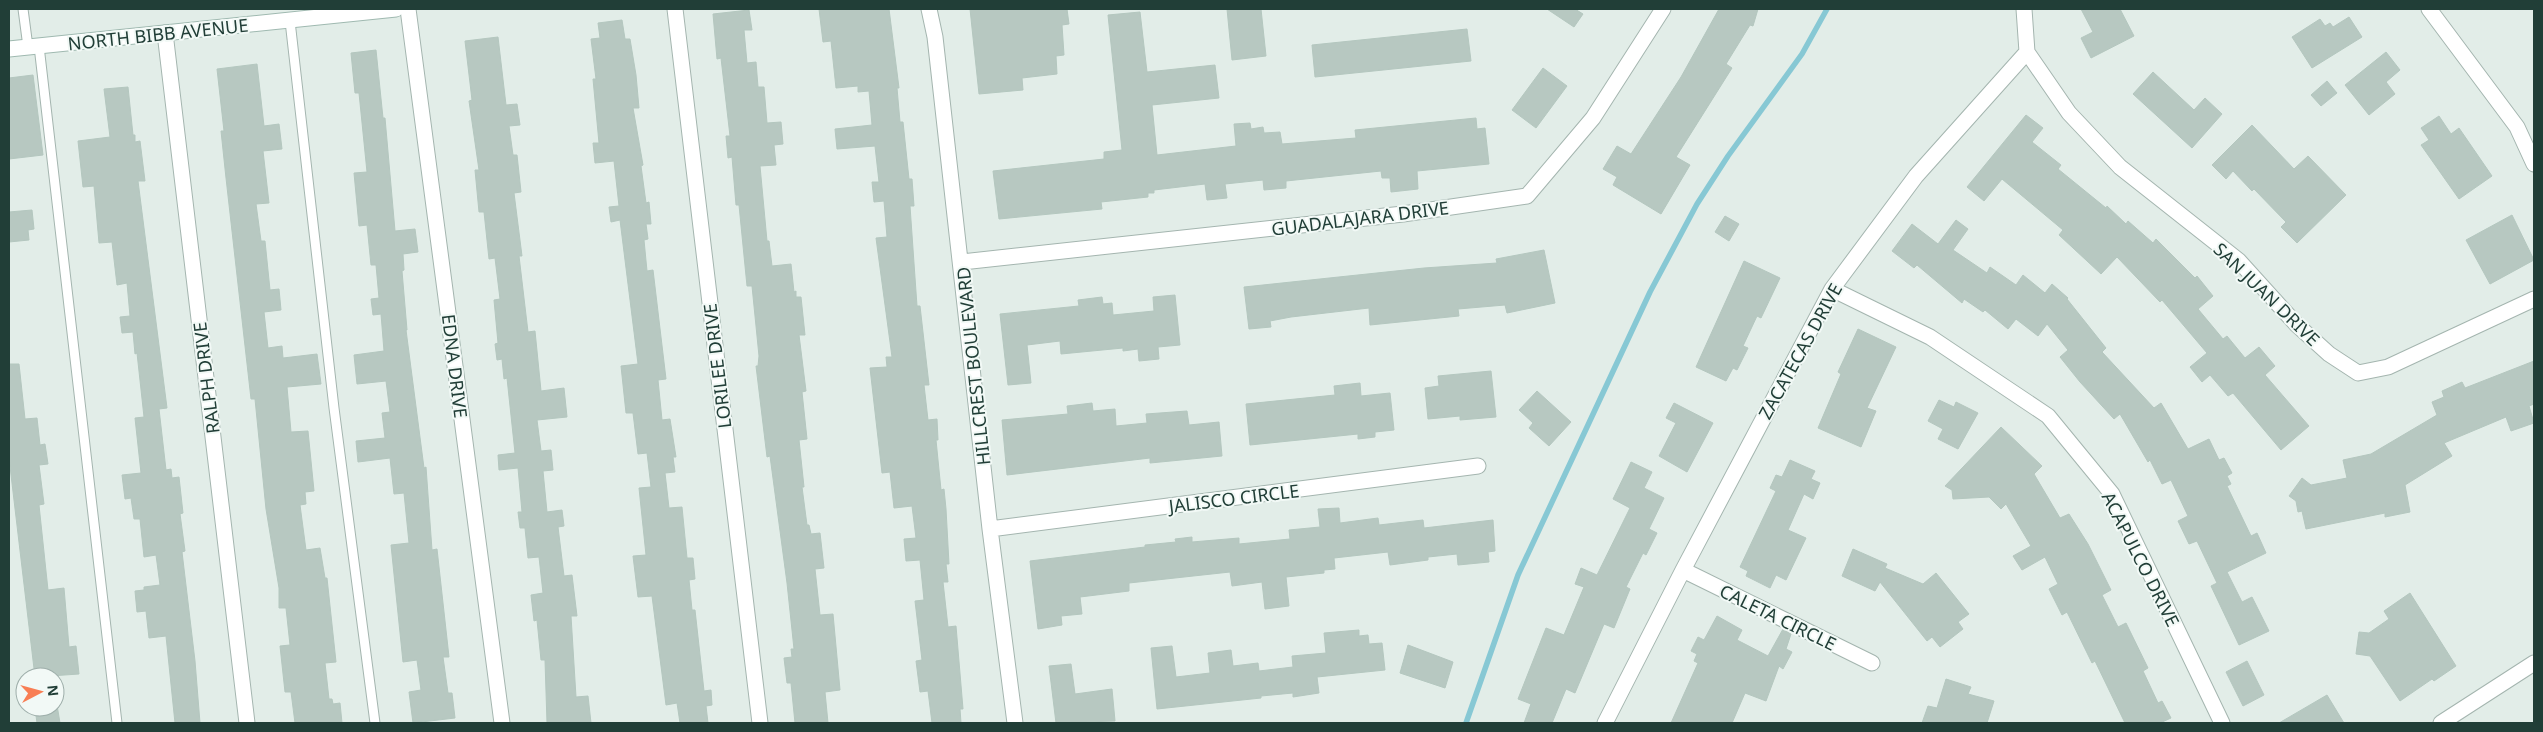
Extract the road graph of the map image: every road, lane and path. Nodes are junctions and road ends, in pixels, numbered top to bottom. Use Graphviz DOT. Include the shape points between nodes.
graph roads {
  1 [pos="23,9"];
  2 [pos="396,9"];
  3 [pos="408,9"];
  4 [pos="675,9"];
  5 [pos="929,9"];
  6 [pos="1664,9"];
  7 [pos="2024,9"];
  8 [pos="2429,9"];
  9 [pos="290,21"];
  10 [pos="164,33"];
  11 [pos="33,46"];
  12 [pos="9,49"];
  13 [pos="2027,52"];
  14 [pos="2534,164"];
  15 [pos="962,262"];
  16 [pos="1832,289"];
  17 [pos="2534,299"];
  18 [pos="1478,466"];
  19 [pos="990,529"];
  20 [pos="1683,570"];
  21 [pos="1872,663"];
  22 [pos="2534,663"];
  23 [pos="118,723"];
  24 [pos="247,723"];
  25 [pos="375,723"];
  26 [pos="502,723"];
  27 [pos="760,723"];
  28 [pos="1015,723"];
  29 [pos="1604,723"];
  30 [pos="2222,723"];
  31 [pos="2441,723"];
  1 -- 11 [label="lane"];
  2 -- 9 [label="street, NORTH BIBB AVENUE"];
  3 -- 26 [label="street, EDNA DRIVE"];
  4 -- 27 [label="street, LORILEE DRIVE"];
  5 -- 15 [label="street, HILLCREST BOULEVARD"];
  6 -- 15 [label="street, GUADALAJARA DRIVE" via="1593,118 1528,196 1403,214"];
  7 -- 13 [label="street"];
  8 -- 14 [label="street" via="2517,127"];
  9 -- 10 [label="street, NORTH BIBB AVENUE"];
  9 -- 25 [label="lane" via="334,408"];
  10 -- 11 [label="street, NORTH BIBB AVENUE"];
  10 -- 24 [label="street, RALPH DRIVE"];
  11 -- 12 [label="street, NORTH BIBB AVENUE"];
  11 -- 23 [label="lane"];
  13 -- 16 [label="street, ZACATECAS DRIVE" via="1916,176"];
  13 -- 17 [label="street, SAN JUAN DRIVE" via="2069,113 2120,167 2239,261 2297,325 2329,354 2358,373 2388,367"];
  15 -- 19 [label="street, HILLCREST BOULEVARD"];
  16 -- 20 [label="street, ZACATECAS DRIVE"];
  16 -- 30 [label="street, ACAPULCO DRIVE" via="1930,337 2048,416 2112,494"];
  18 -- 19 [label="street, JALISCO CIRCLE"];
  19 -- 28 [label="street, HILLCREST BOULEVARD"];
  20 -- 21 [label="street, CALETA CIRCLE"];
  20 -- 29 [label="street, ZACATECAS DRIVE"];
  22 -- 31 [label="street"];
}
